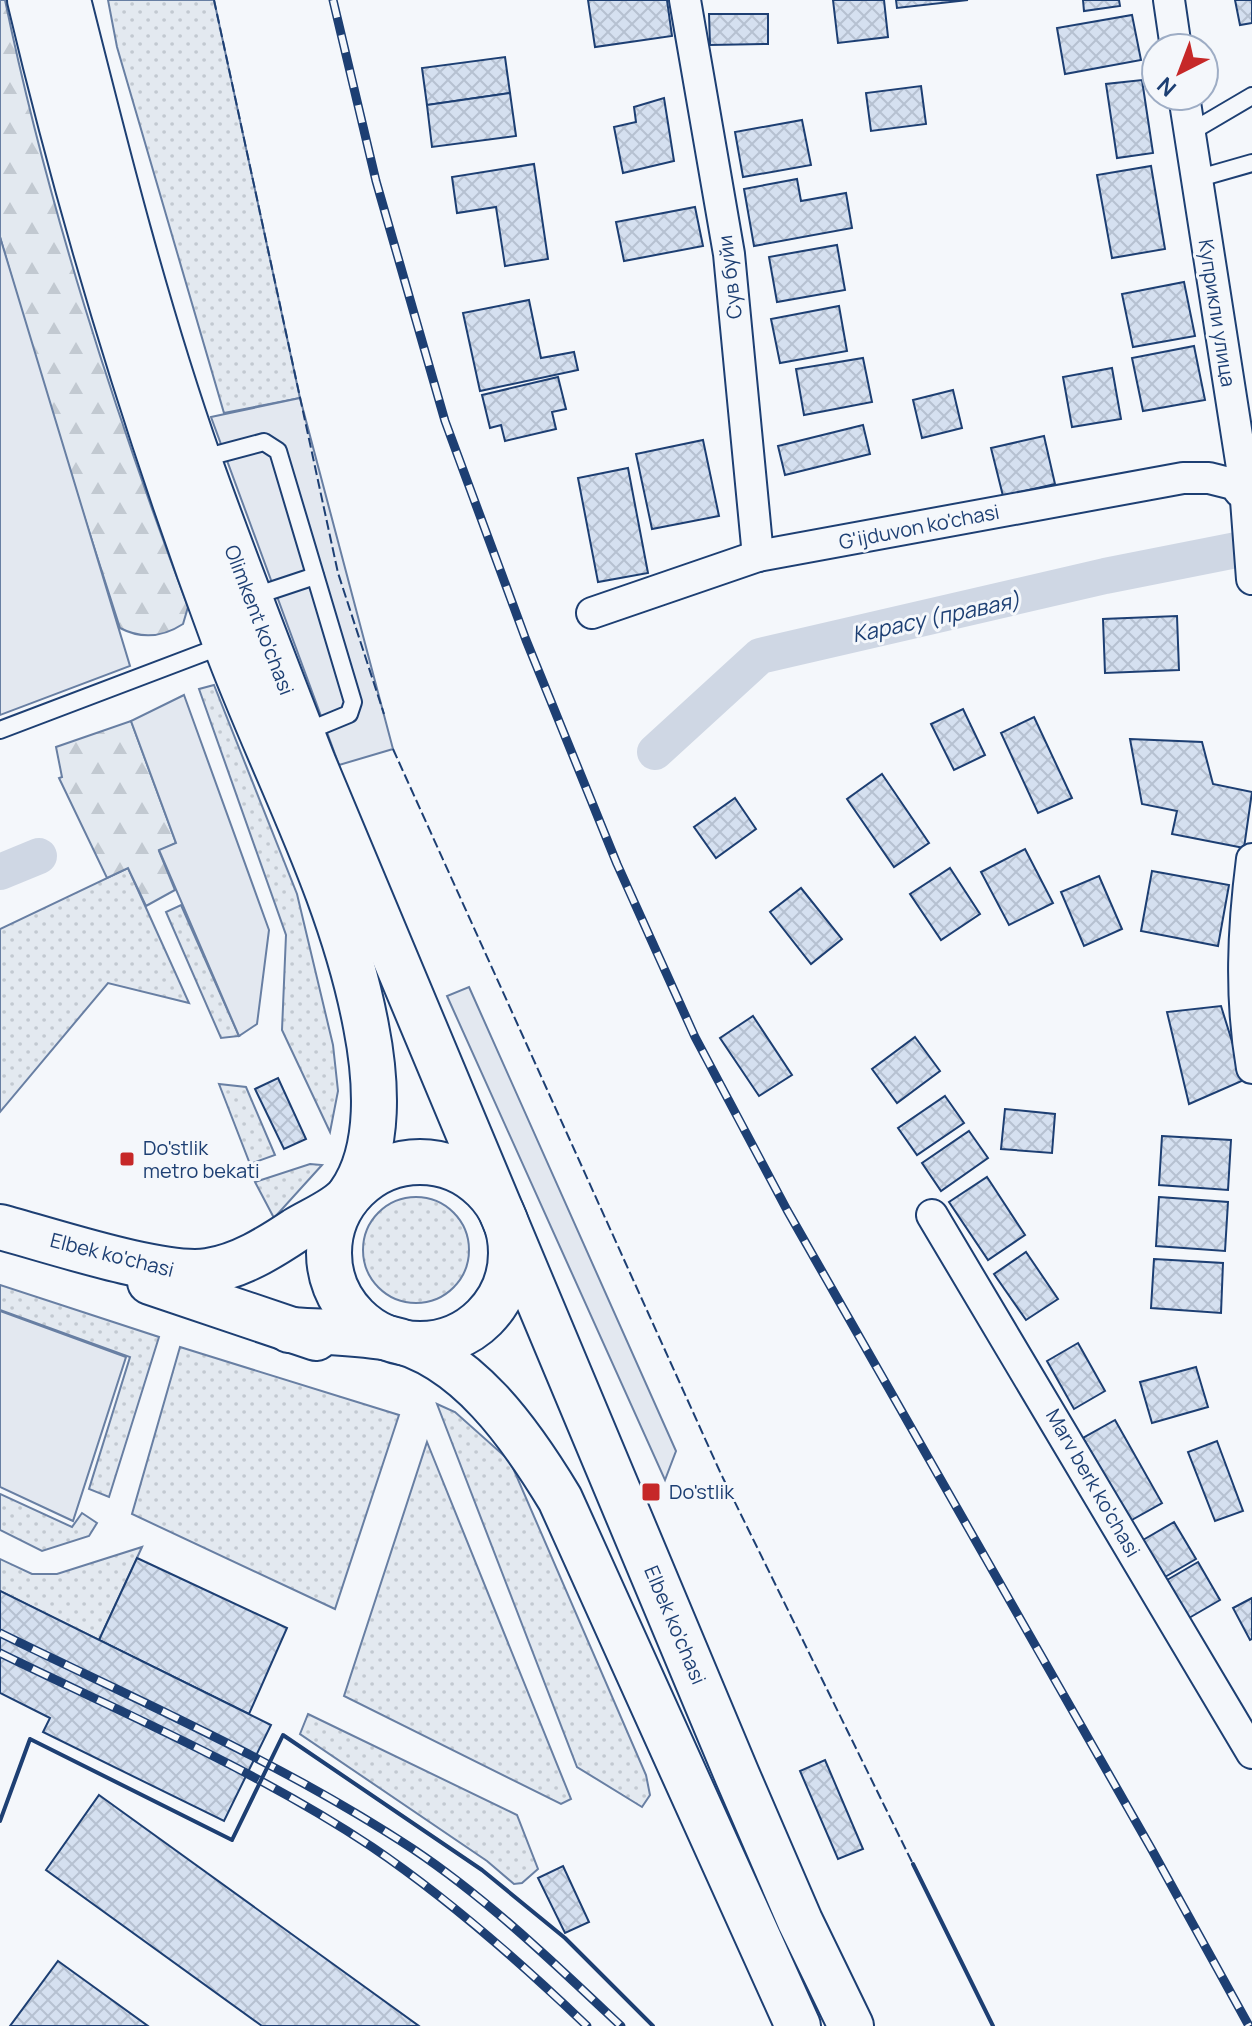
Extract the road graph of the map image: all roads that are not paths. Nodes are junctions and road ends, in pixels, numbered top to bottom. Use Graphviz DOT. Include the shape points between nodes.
graph roads {
  1 [pos="30,0"];
  2 [pos="68,0"];
  3 [pos="685,0"];
  4 [pos="1169,0"];
  5 [pos="1174,32"];
  6 [pos="1252,96"];
  7 [pos="1186,112"];
  8 [pos="1189,133"];
  9 [pos="1252,163"];
  10 [pos="1196,179"];
  11 [pos="198,459"];
  12 [pos="1248,499"];
  13 [pos="758,556"];
  14 [pos="1251,574"];
  15 [pos="315,576"];
  16 [pos="250,598"];
  17 [pos="592,613"];
  18 [pos="226,645"];
  19 [pos="0,730"];
  20 [pos="302,733"];
  21 [pos="1252,859"];
  22 [pos="1252,1068"];
  23 [pos="349,1197"];
  24 [pos="932,1215"];
  25 [pos="505,1221"];
  26 [pos="0,1229"];
  27 [pos="289,1330"];
  28 [pos="391,1339"];
  29 [pos="526,1442"];
  30 [pos="1252,1753"];
  31 [pos="798,2026"];
  32 [pos="851,2026"];
  1 -- 18 [label="main road, Olimkent ko'chasi" via="110,303"];
  2 -- 11 [label="main road, Olimkent ko'chasi" via="145,292"];
  3 -- 13 [label="street, Сув буйи" via="729,254"];
  4 -- 5 [label="street"];
  6 -- 8 [label="lane"];
  7 -- 8 [label="street, Куприкли улица"];
  8 -- 10 [label="street, Куприкли улица"];
  9 -- 10 [label="lane"];
  10 -- 12 [label="street, Куприкли улица"];
  11 -- 15 [label="lane" via="264,442 272,445"];
  11 -- 16 [label="main road, Olimkent ko'chasi"];
  12 -- 13 [label="street, G'ijduvon ko'chasi" via="1209,478 1183,478"];
  12 -- 14 [label="street, Куприкли улица"];
  13 -- 17 [label="street, G'ijduvon ko'chasi"];
  15 -- 16 [label="lane"];
  15 -- 20 [label="lane" via="353,709"];
  16 -- 20 [label="main road, Olimkent ko'chasi"];
  18 -- 19 [label="lane"];
  18 -- 23 [label="main road, Olimkent ko'chasi" via="318,868 361,1003 372,1062 372,1125"];
  20 -- 25 [label="main road, Olimkent ko'chasi"];
  21 -- 22 [label="street" via="1242,933"];
  23 -- 25 [label="main road" via="369,1178 393,1166 434,1163 472,1179"];
  23 -- 26 [label="main road, Elbek ko'chasi" via="236,1264 195,1272"];
  23 -- 28 [label="main road" via="331,1236 333,1279 355,1315"];
  24 -- 30 [label="street, Marv berk ko'chasi"];
  25 -- 28 [label="main road" via="511,1252 506,1283 480,1322 437,1342"];
  25 -- 32 [label="main road, Elbek ko'chasi" via="737,1775"];
  26 -- 27 [label="main road, Elbek ko'chasi"];
  27 -- 28 [label="main road, Elbek ko'chasi"];
  27 -- 29 [label="main road, Elbek ko'chasi" via="430,1381"];
  28 -- 29 [label="main road, Elbek ko'chasi" via="463,1377"];
  29 -- 31 [label="main road, Elbek ko'chasi" via="560,1499"];
}
